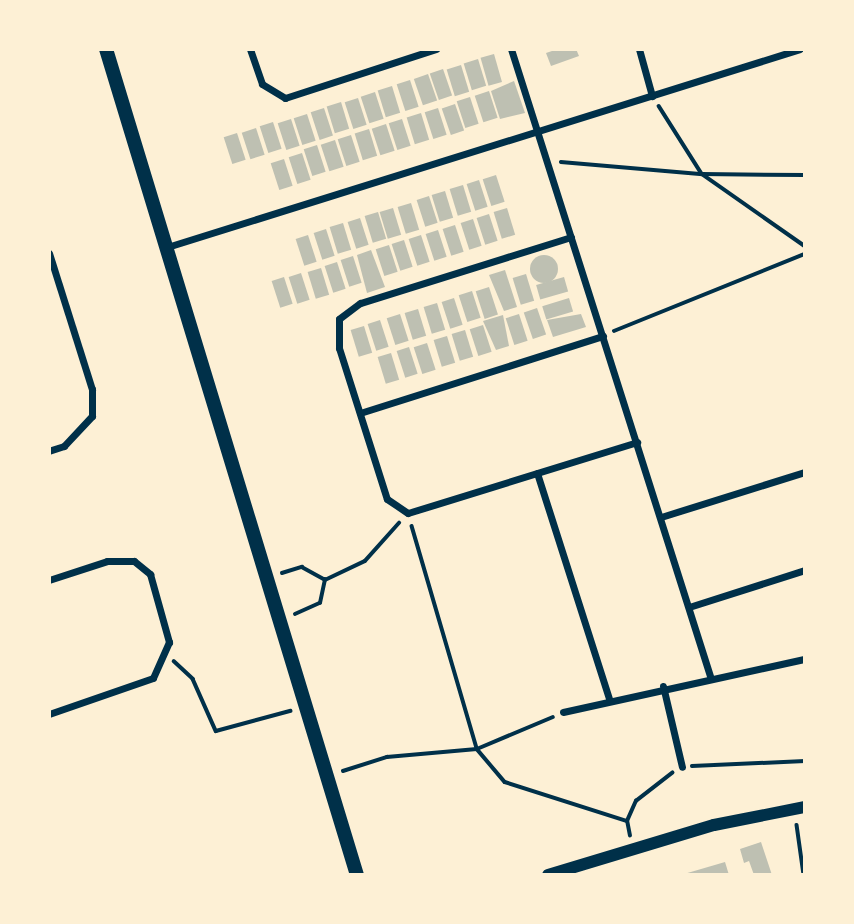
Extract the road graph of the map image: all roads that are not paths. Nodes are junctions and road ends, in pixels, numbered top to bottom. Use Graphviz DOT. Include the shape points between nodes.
graph roads {
  1 [pos="106,49"];
  2 [pos="250,49"];
  3 [pos="436,49"];
  4 [pos="511,49"];
  5 [pos="639,49"];
  6 [pos="800,49"];
  7 [pos="652,96"];
  8 [pos="537,131"];
  9 [pos="571,237"];
  10 [pos="164,248"];
  11 [pos="49,253"];
  12 [pos="603,336"];
  13 [pos="360,413"];
  14 [pos="637,442"];
  15 [pos="49,451"];
  16 [pos="805,472"];
  17 [pos="537,473"];
  18 [pos="661,517"];
  19 [pos="805,570"];
  20 [pos="49,580"];
  21 [pos="689,607"];
  22 [pos="805,659"];
  23 [pos="710,676"];
  24 [pos="663,686"];
  25 [pos="609,699"];
  26 [pos="563,712"];
  27 [pos="49,714"];
  28 [pos="682,767"];
  29 [pos="800,808"];
  30 [pos="357,875"];
  31 [pos="548,875"];
  1 -- 10 [label="main road"];
  2 -- 3 [label="street" via="262,84 285,98"];
  4 -- 8 [label="street"];
  5 -- 7 [label="street"];
  6 -- 7 [label="street"];
  7 -- 8 [label="street"];
  8 -- 9 [label="street"];
  8 -- 10 [label="street"];
  9 -- 12 [label="street"];
  9 -- 13 [label="street" via="348,308 339,319 338,348"];
  10 -- 30 [label="main road"];
  11 -- 15 [label="street" via="92,389 92,416 64,446"];
  12 -- 13 [label="street"];
  12 -- 14 [label="street"];
  13 -- 17 [label="street" via="387,499 408,513"];
  14 -- 17 [label="street"];
  14 -- 18 [label="street"];
  16 -- 18 [label="street"];
  17 -- 25 [label="street"];
  18 -- 21 [label="street"];
  19 -- 21 [label="street"];
  20 -- 27 [label="street" via="107,561 134,561 153,584 167,655 153,678"];
  21 -- 23 [label="street"];
  22 -- 23 [label="street"];
  23 -- 24 [label="street"];
  24 -- 25 [label="street"];
  24 -- 28 [label="street"];
  25 -- 26 [label="street"];
  29 -- 31 [label="street" via="714,825"];
}
